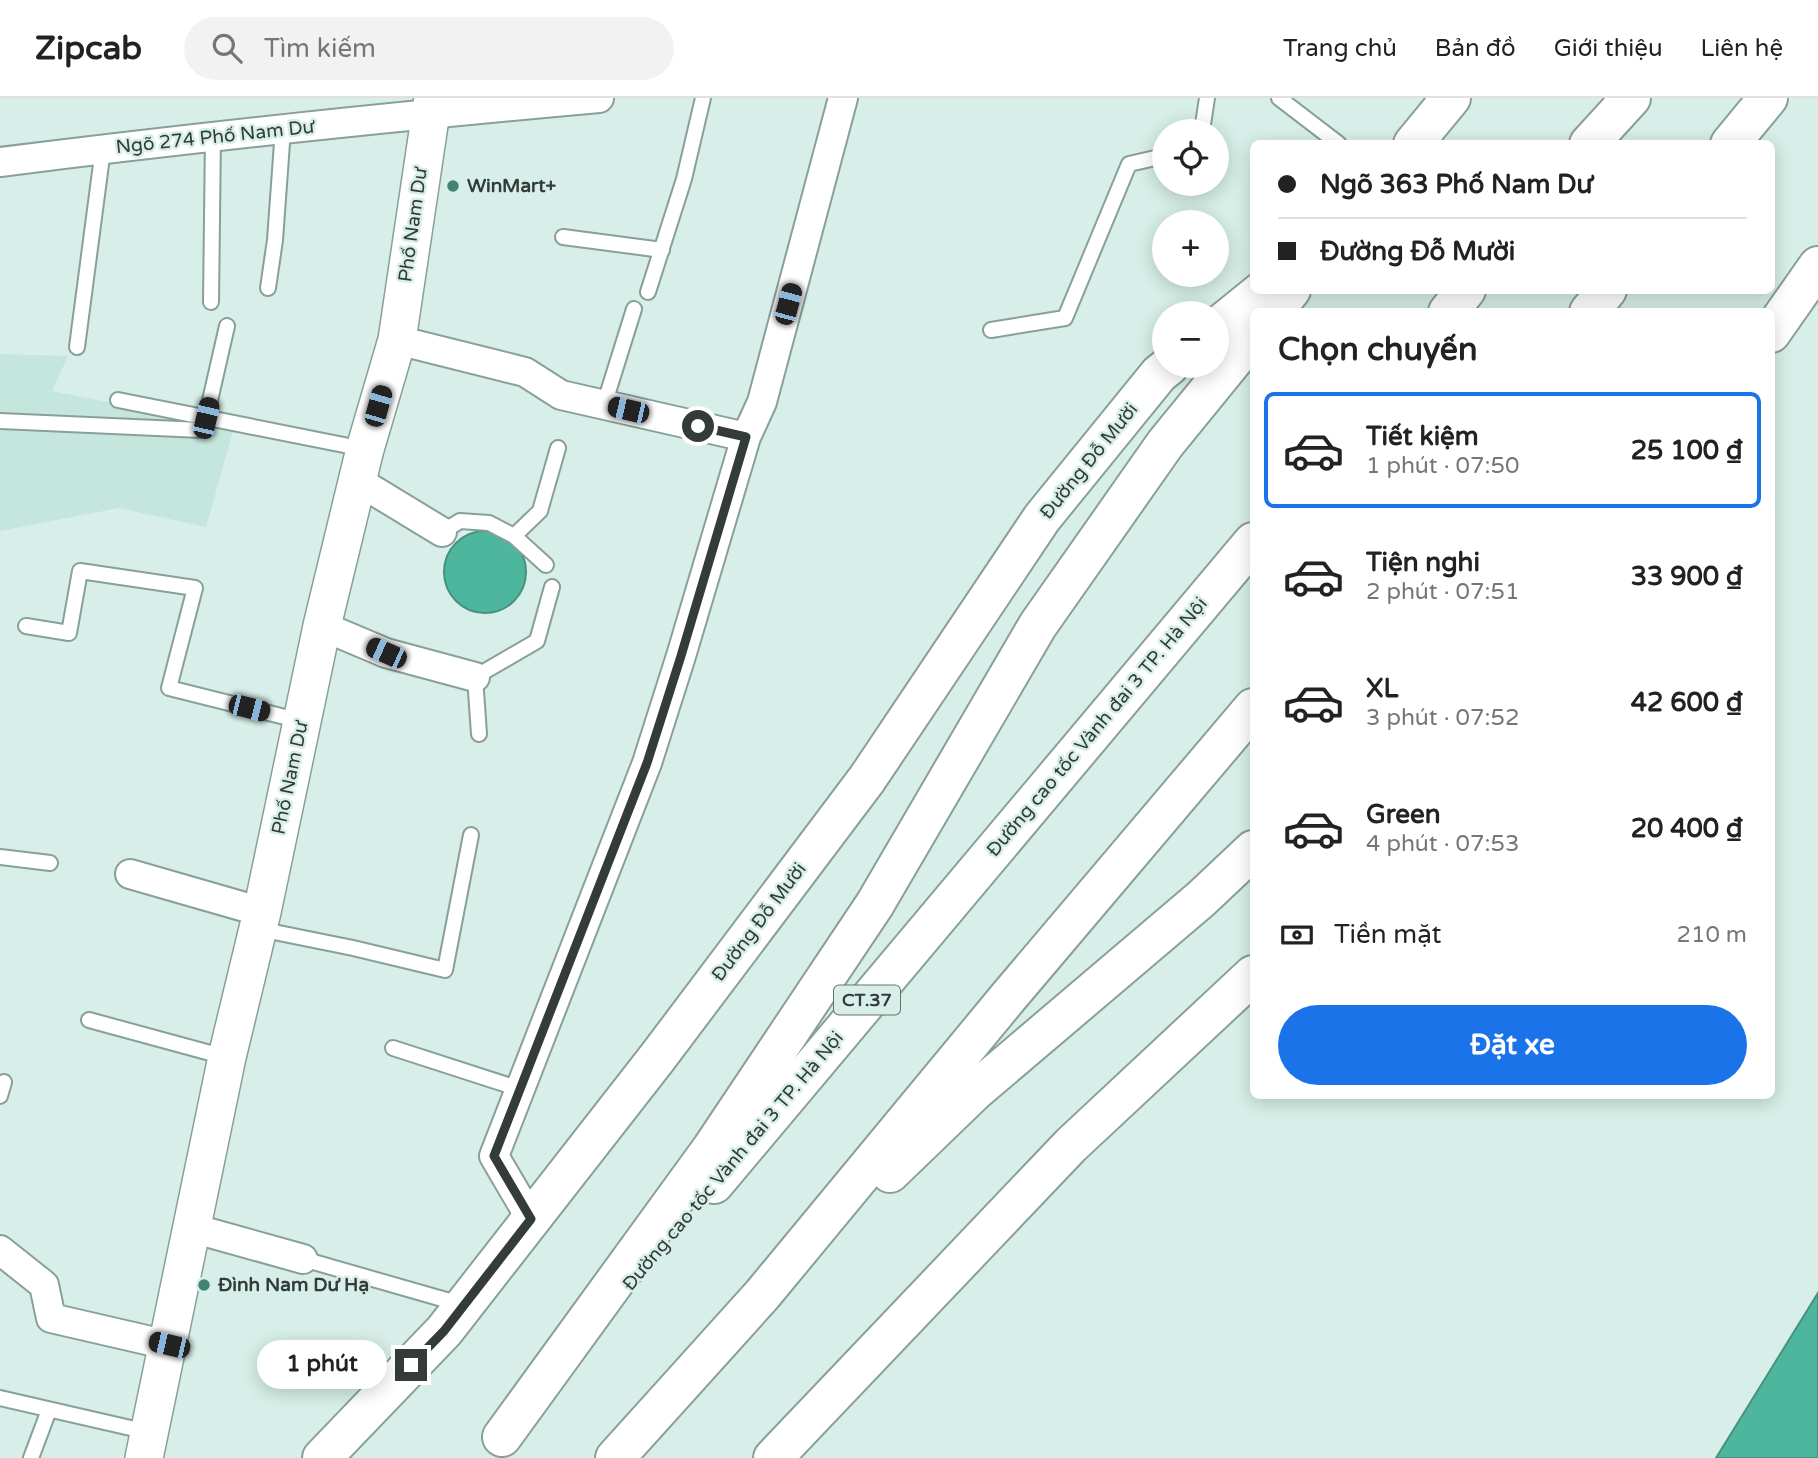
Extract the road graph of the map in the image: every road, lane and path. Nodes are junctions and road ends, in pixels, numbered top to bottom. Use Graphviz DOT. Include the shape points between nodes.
graph roads {
  1 [pos="599,98"];
  2 [pos="704,98"];
  3 [pos="843,98"];
  4 [pos="1207,98"];
  5 [pos="1279,98"];
  6 [pos="1451,98"];
  7 [pos="1631,98"];
  8 [pos="1768,98"];
  9 [pos="431,106"];
  10 [pos="1204,119"];
  11 [pos="283,130"];
  12 [pos="214,136"];
  13 [pos="1334,140"];
  14 [pos="1416,140"];
  15 [pos="1594,140"];
  16 [pos="1733,140"];
  17 [pos="103,149"];
  18 [pos="1152,159"];
  19 [pos="0,162"];
  20 [pos="563,237"];
  21 [pos="662,250"];
  22 [pos="1818,266"];
  23 [pos="268,289"];
  24 [pos="648,292"];
  25 [pos="1259,294"];
  26 [pos="1288,294"];
  27 [pos="1462,294"];
  28 [pos="1604,294"];
  29 [pos="211,302"];
  30 [pos="1276,308"];
  31 [pos="1451,308"];
  32 [pos="1592,308"];
  33 [pos="634,309"];
  34 [pos="1229,318"];
  35 [pos="227,326"];
  36 [pos="1775,327"];
  37 [pos="991,330"];
  38 [pos="397,340"];
  39 [pos="1250,340"];
  40 [pos="77,347"];
  41 [pos="1156,378"];
  42 [pos="118,400"];
  43 [pos="604,405"];
  44 [pos="0,421"];
  45 [pos="204,424"];
  46 [pos="746,437"];
  47 [pos="558,448"];
  48 [pos="362,465"];
  49 [pos="442,532"];
  50 [pos="514,536"];
  51 [pos="1250,546"];
  52 [pos="546,565"];
  53 [pos="552,587"];
  54 [pos="26,626"];
  55 [pos="323,626"];
  56 [pos="475,677"];
  57 [pos="1250,712"];
  58 [pos="302,721"];
  59 [pos="478,734"];
  60 [pos="471,835"];
  61 [pos="1250,853"];
  62 [pos="0,857"];
  63 [pos="50,863"];
  64 [pos="130,874"];
  65 [pos="260,920"];
  66 [pos="1250,978"];
  67 [pos="89,1020"];
  68 [pos="393,1048"];
  69 [pos="227,1057"];
  70 [pos="4,1082"];
  71 [pos="520,1089"];
  72 [pos="0,1096"];
  73 [pos="531,1219"];
  74 [pos="192,1228"];
  75 [pos="0,1250"];
  76 [pos="303,1259"];
  77 [pos="762,1295"];
  78 [pos="464,1306"];
  79 [pos="169,1345"];
  80 [pos="0,1398"];
  81 [pos="49,1410"];
  82 [pos="147,1445"];
  83 [pos="492,1448"];
  84 [pos="31,1458"];
  85 [pos="322,1458"];
  86 [pos="615,1458"];
  87 [pos="773,1458"];
  1 -- 9 [label="street, Ngõ 274 Phố Nam Dư"];
  2 -- 21 [label="lane"];
  3 -- 46 [label="street" via="762,402"];
  4 -- 10 [label="lane"];
  5 -- 13 [label="lane"];
  6 -- 14 [label="main road"];
  7 -- 15 [label="main road"];
  8 -- 16 [label="main road"];
  9 -- 11 [label="street, Ngõ 274 Phố Nam Dư"];
  9 -- 38 [label="street, Phố Nam Dư"];
  11 -- 12 [label="street, Ngõ 274 Phố Nam Dư"];
  11 -- 23 [label="lane"];
  12 -- 17 [label="street, Ngõ 274 Phố Nam Dư"];
  12 -- 29 [label="lane"];
  17 -- 19 [label="street, Ngõ 274 Phố Nam Dư"];
  17 -- 40 [label="lane"];
  18 -- 37 [label="lane" via="1129,164 1065,318"];
  20 -- 21 [label="lane"];
  21 -- 24 [label="lane"];
  22 -- 36 [label="main road"];
  25 -- 34 [label="main road"];
  26 -- 30 [label="main road"];
  27 -- 31 [label="main road"];
  28 -- 32 [label="main road"];
  33 -- 43 [label="lane"];
  35 -- 45 [label="lane"];
  38 -- 43 [label="street" via="525,372 561,395"];
  38 -- 48 [label="street, Phố Nam Dư"];
  39 -- 83 [label="main road" via="1165,444 1038,625 867,915 712,1148"];
  41 -- 73 [label="main road, Đường Đỗ Mười" via="1042,518 867,779"];
  42 -- 45 [label="lane"];
  43 -- 46 [label="street"];
  44 -- 45 [label="lane"];
  45 -- 48 [label="lane"];
  46 -- 71 [label="street" via="647,763"];
  47 -- 50 [label="lane" via="540,511"];
  48 -- 49 [label="street"];
  48 -- 55 [label="street, Phố Nam Dư"];
  49 -- 50 [label="lane" via="460,521 470,521 489,523"];
  50 -- 52 [label="lane"];
  51 -- 83 [label="main road, Đường cao tốc Vành đai 3 TP. Hà Nội / CT.37"];
  53 -- 56 [label="lane" via="537,641"];
  54 -- 58 [label="lane" via="69,633 80,571 195,588 169,688"];
  55 -- 56 [label="street" via="386,653"];
  55 -- 58 [label="street, Phố Nam Dư"];
  56 -- 59 [label="lane"];
  57 -- 77 [label="main road"];
  58 -- 65 [label="street, Phố Nam Dư"];
  60 -- 65 [label="lane" via="445,970"];
  61 -- 77 [label="main road" via="975,1091"];
  62 -- 63 [label="lane"];
  64 -- 65 [label="street"];
  65 -- 69 [label="street, Phố Nam Dư"];
  66 -- 87 [label="main road" via="1071,1145"];
  67 -- 69 [label="lane"];
  68 -- 71 [label="lane"];
  69 -- 74 [label="street, Phố Nam Dư"];
  70 -- 72 [label="lane"];
  71 -- 73 [label="street" via="494,1156"];
  73 -- 78 [label="main road, Đường Đỗ Mười"];
  74 -- 76 [label="street"];
  74 -- 79 [label="street, Phố Nam Dư"];
  75 -- 79 [label="street" via="44,1285 51,1318"];
  76 -- 78 [label="lane"];
  77 -- 86 [label="main road"];
  78 -- 85 [label="main road, Đường Đỗ Mười"];
  79 -- 82 [label="street, Phố Nam Dư"];
  80 -- 81 [label="lane"];
  81 -- 82 [label="lane"];
  81 -- 84 [label="lane"];
}
